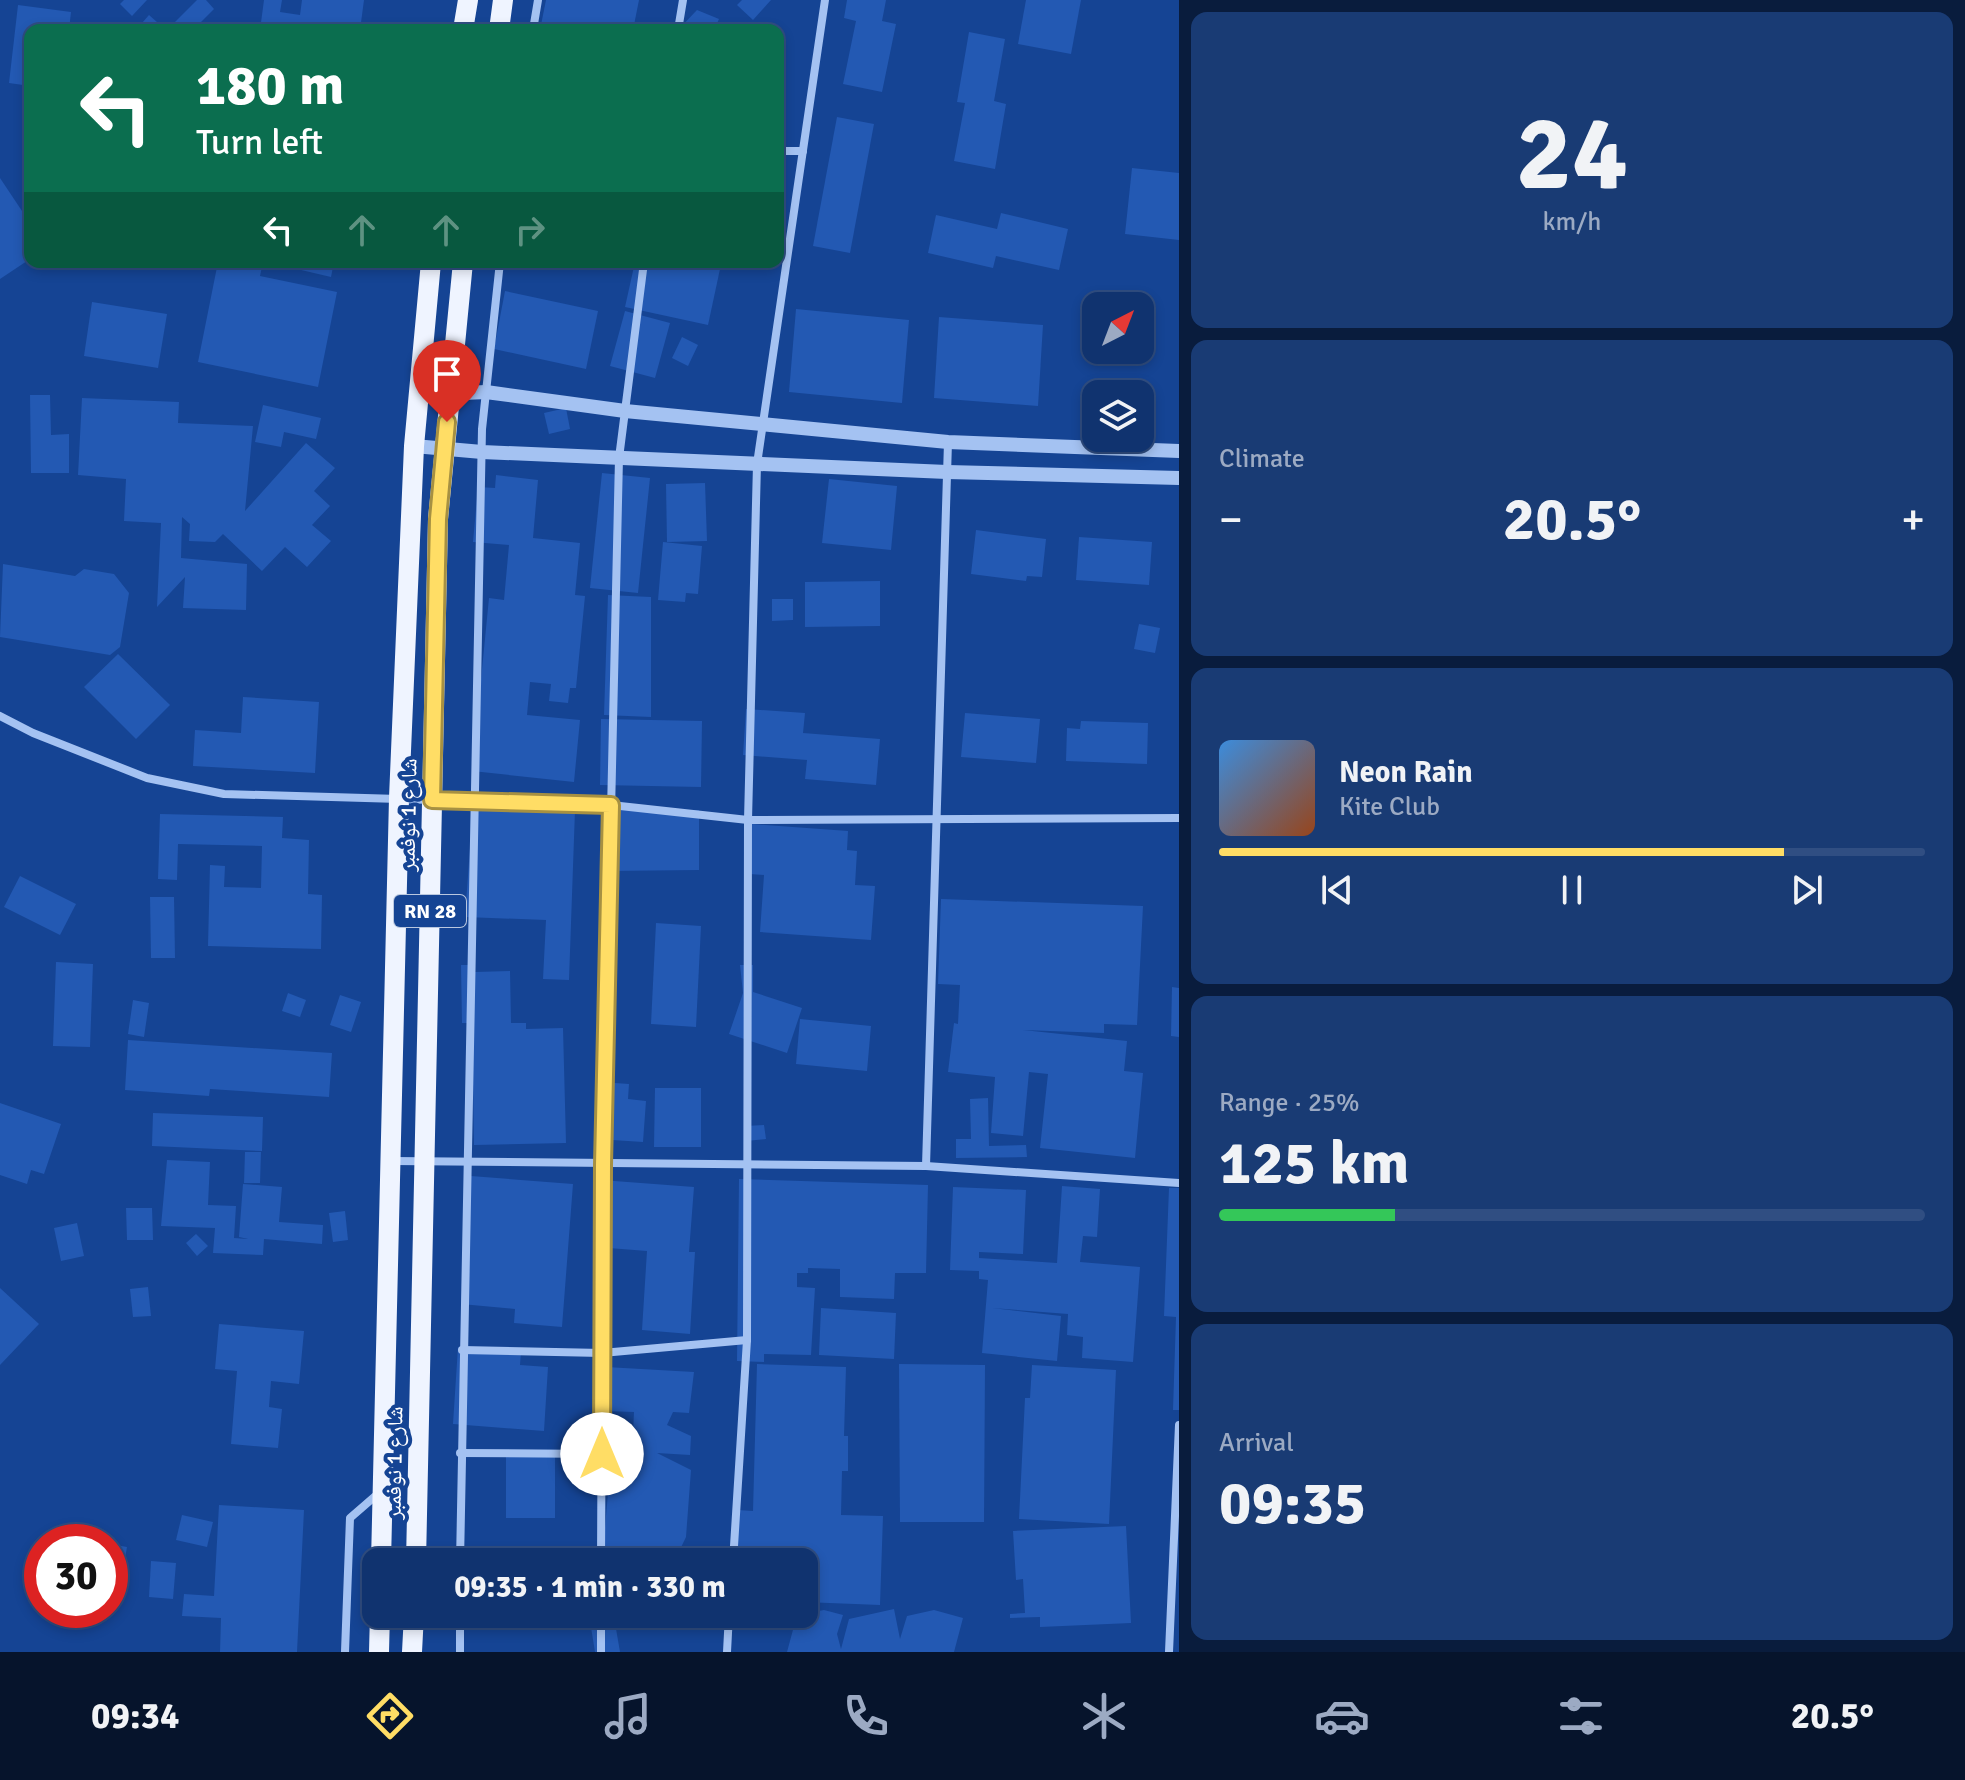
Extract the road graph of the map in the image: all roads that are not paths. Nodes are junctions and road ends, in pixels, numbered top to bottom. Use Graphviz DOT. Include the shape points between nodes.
graph roads {
  1 [pos="468,0"];
  2 [pos="503,0"];
  3 [pos="538,0"];
  4 [pos="683,0"];
  5 [pos="825,0"];
  6 [pos="464,24"];
  7 [pos="500,24"];
  8 [pos="534,24"];
  9 [pos="679,24"];
  10 [pos="784,151"];
  11 [pos="803,151"];
  12 [pos="430,268"];
  13 [pos="462,268"];
  14 [pos="499,268"];
  15 [pos="643,268"];
  16 [pos="486,392"];
  17 [pos="418,395"];
  18 [pos="449,396"];
  19 [pos="625,411"];
  20 [pos="763,424"];
  21 [pos="948,442"];
  22 [pos="414,446"];
  23 [pos="445,448"];
  24 [pos="1179,451"];
  25 [pos="482,452"];
  26 [pos="619,458"];
  27 [pos="757,464"];
  28 [pos="947,472"];
  29 [pos="1179,478"];
  30 [pos="0,716"];
  31 [pos="399,798"];
  32 [pos="432,800"];
  33 [pos="475,802"];
  34 [pos="611,805"];
  35 [pos="1179,818"];
  36 [pos="935,819"];
  37 [pos="748,820"];
  38 [pos="392,1161"];
  39 [pos="424,1164"];
  40 [pos="467,1164"];
  41 [pos="603,1165"];
  42 [pos="745,1166"];
  43 [pos="926,1166"];
  44 [pos="1179,1183"];
  45 [pos="747,1340"];
  46 [pos="462,1350"];
  47 [pos="602,1353"];
  48 [pos="1179,1425"];
  49 [pos="460,1453"];
  50 [pos="602,1454"];
  51 [pos="383,1489"];
  52 [pos="381,1548"];
  53 [pos="416,1548"];
  54 [pos="460,1548"];
  55 [pos="601,1548"];
  56 [pos="734,1548"];
  57 [pos="1176,1604"];
  58 [pos="380,1628"];
  59 [pos="413,1628"];
  60 [pos="460,1628"];
  61 [pos="601,1628"];
  62 [pos="728,1628"];
  63 [pos="345,1652"];
  64 [pos="379,1652"];
  65 [pos="412,1652"];
  66 [pos="460,1652"];
  67 [pos="601,1652"];
  68 [pos="727,1652"];
  69 [pos="1169,1652"];
  1 -- 6 [label="main road"];
  2 -- 7 [label="main road"];
  3 -- 8 [label="street"];
  4 -- 9 [label="street"];
  5 -- 11 [label="street"];
  10 -- 11 [label="street"];
  11 -- 20 [label="street"];
  12 -- 17 [label="main road, شارع 1 نوفمبر / RN 28"];
  13 -- 18 [label="main road, شارع 1 نوفمبر / RN 28"];
  14 -- 16 [label="street"];
  15 -- 19 [label="street"];
  16 -- 18 [label="street"];
  16 -- 19 [label="street"];
  16 -- 25 [label="street"];
  17 -- 18 [label="street"];
  17 -- 22 [label="main road, شارع 1 نوفمبر / RN 28"];
  18 -- 23 [label="main road, شارع 1 نوفمبر / RN 28"];
  19 -- 20 [label="street"];
  19 -- 26 [label="street"];
  20 -- 21 [label="street"];
  20 -- 27 [label="street"];
  21 -- 24 [label="street"];
  21 -- 28 [label="street"];
  22 -- 23 [label="street"];
  22 -- 31 [label="main road, شارع 1 نوفمبر / RN 28"];
  23 -- 25 [label="street"];
  23 -- 32 [label="main road, شارع 1 نوفمبر / RN 28" via="438,519"];
  25 -- 26 [label="street"];
  25 -- 33 [label="street"];
  26 -- 27 [label="street"];
  26 -- 34 [label="street"];
  27 -- 28 [label="street"];
  27 -- 37 [label="street"];
  28 -- 29 [label="street"];
  28 -- 36 [label="street"];
  30 -- 31 [label="street" via="147,778 224,794"];
  31 -- 32 [label="street"];
  31 -- 38 [label="main road, شارع 1 نوفمبر / RN 28"];
  32 -- 33 [label="street"];
  32 -- 39 [label="main road, شارع 1 نوفمبر / RN 28"];
  33 -- 34 [label="street"];
  33 -- 40 [label="street"];
  34 -- 37 [label="street"];
  34 -- 41 [label="street"];
  35 -- 36 [label="street"];
  36 -- 37 [label="street"];
  36 -- 43 [label="street"];
  37 -- 42 [label="street"];
  38 -- 39 [label="street"];
  38 -- 51 [label="main road, شارع 1 نوفمبر / RN 28"];
  39 -- 40 [label="street"];
  39 -- 53 [label="main road, شارع 1 نوفمبر / RN 28"];
  40 -- 41 [label="street"];
  40 -- 46 [label="street"];
  41 -- 42 [label="street"];
  41 -- 47 [label="street"];
  42 -- 43 [label="street"];
  42 -- 45 [label="street"];
  43 -- 44 [label="street"];
  45 -- 47 [label="street"];
  45 -- 56 [label="street"];
  46 -- 47 [label="street"];
  46 -- 49 [label="street"];
  47 -- 50 [label="street"];
  48 -- 57 [label="street"];
  49 -- 50 [label="street"];
  49 -- 54 [label="street"];
  50 -- 55 [label="street"];
  51 -- 52 [label="main road, شارع 1 نوفمبر / RN 28"];
  51 -- 63 [label="street" via="350,1518"];
  57 -- 69 [label="street"];
  58 -- 64 [label="main road"];
  59 -- 65 [label="main road"];
  60 -- 66 [label="street"];
  61 -- 67 [label="street"];
  62 -- 68 [label="street"];
}
